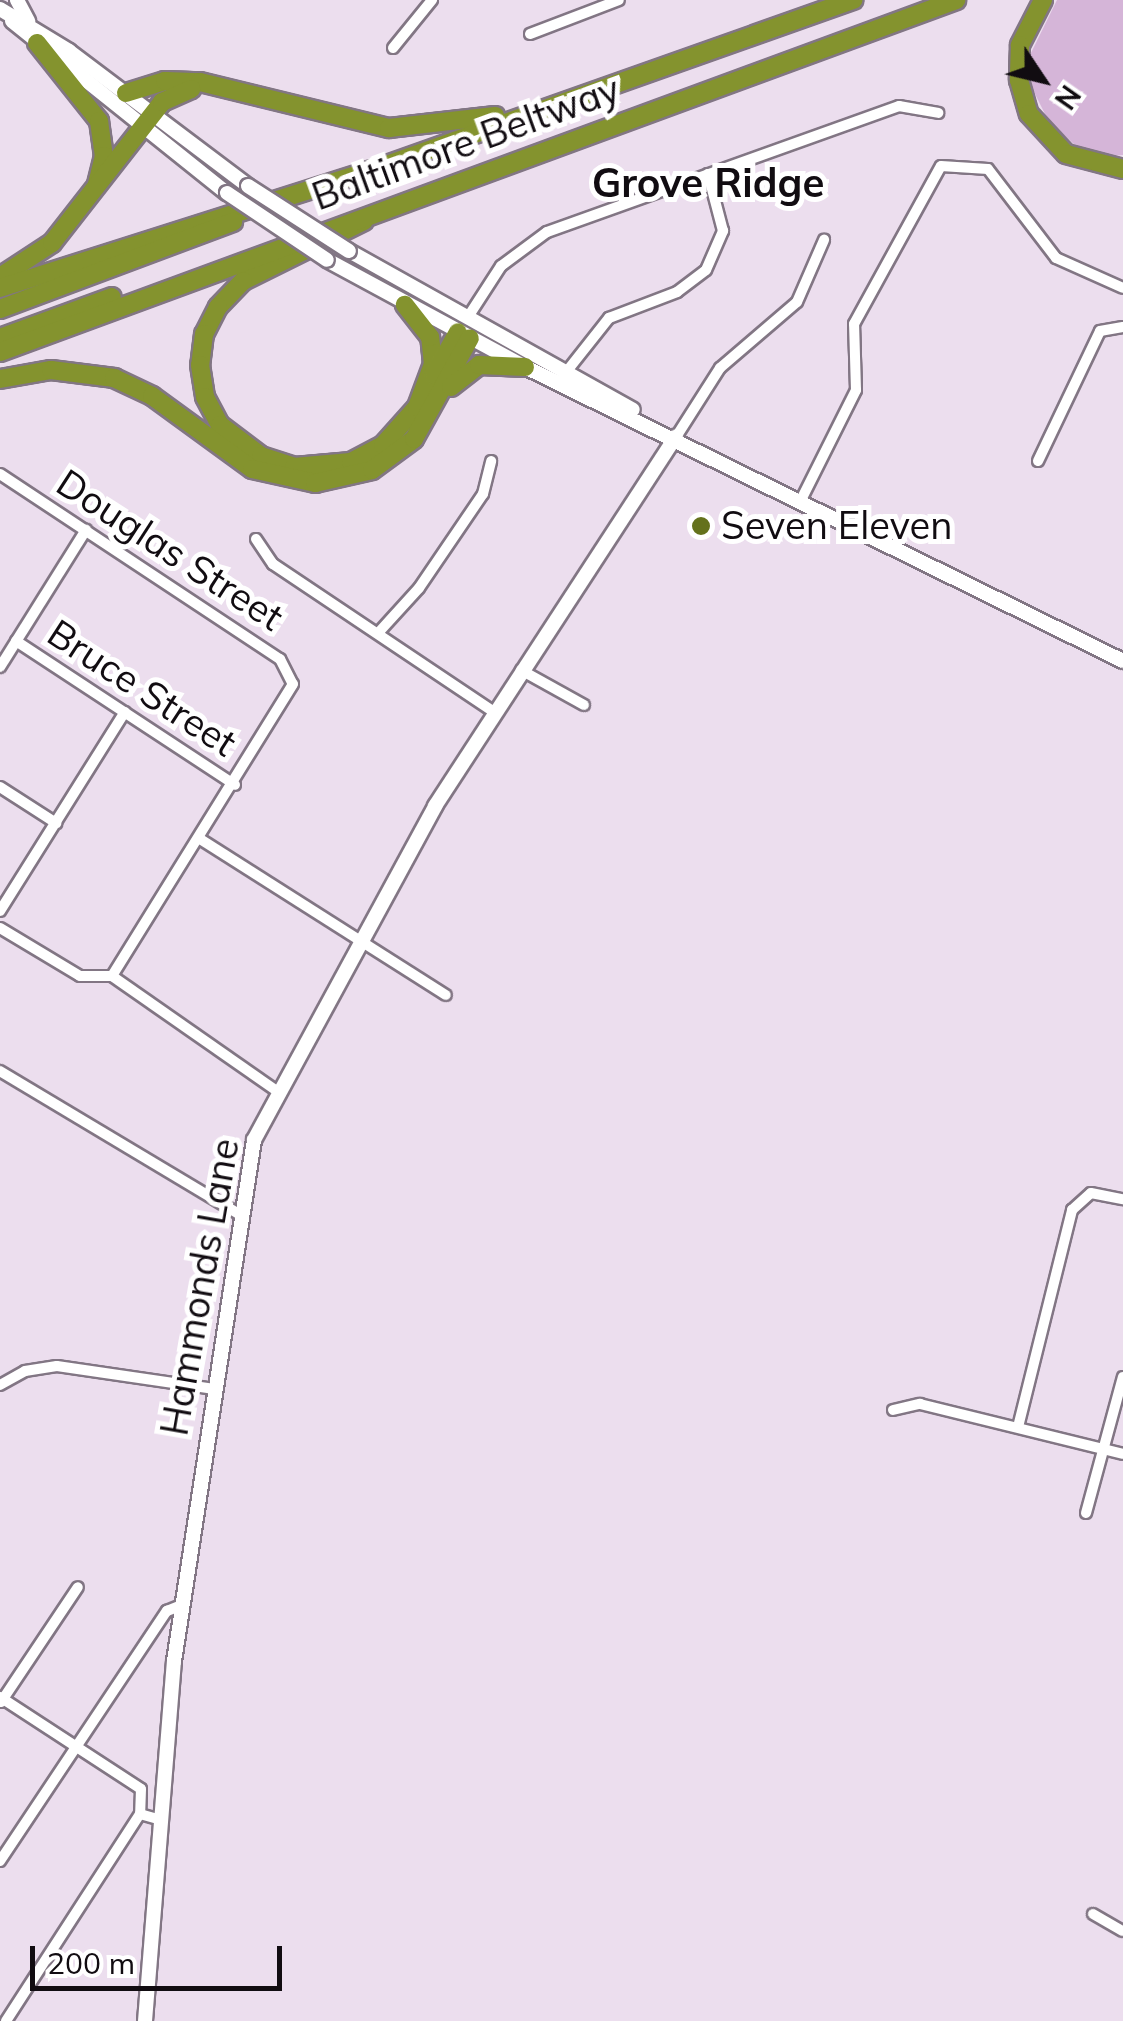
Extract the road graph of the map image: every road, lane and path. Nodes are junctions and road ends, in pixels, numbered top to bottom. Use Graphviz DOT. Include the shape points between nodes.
graph roads {
  1 [pos="17,0"];
  2 [pos="432,0"];
  3 [pos="576,0"];
  4 [pos="619,0"];
  5 [pos="853,0"];
  6 [pos="956,0"];
  7 [pos="1043,0"];
  8 [pos="0,10"];
  9 [pos="568,18"];
  10 [pos="34,34"];
  11 [pos="530,34"];
  12 [pos="393,48"];
  13 [pos="126,93"];
  14 [pos="242,94"];
  15 [pos="583,94"];
  16 [pos="938,114"];
  17 [pos="147,122"];
  18 [pos="384,166"];
  19 [pos="1123,169"];
  20 [pos="708,174"];
  21 [pos="91,199"];
  22 [pos="384,206"];
  23 [pos="824,240"];
  24 [pos="231,262"];
  25 [pos="0,277"];
  26 [pos="0,288"];
  27 [pos="1123,288"];
  28 [pos="406,305"];
  29 [pos="0,309"];
  30 [pos="1123,327"];
  31 [pos="466,329"];
  32 [pos="0,338"];
  33 [pos="0,352"];
  34 [pos="524,367"];
  35 [pos="568,371"];
  36 [pos="0,379"];
  37 [pos="426,390"];
  38 [pos="435,408"];
  39 [pos="676,437"];
  40 [pos="491,462"];
  41 [pos="1038,462"];
  42 [pos="0,474"];
  43 [pos="801,500"];
  44 [pos="86,530"];
  45 [pos="256,539"];
  46 [pos="378,632"];
  47 [pos="16,641"];
  48 [pos="1123,662"];
  49 [pos="0,667"];
  50 [pos="521,670"];
  51 [pos="584,705"];
  52 [pos="124,712"];
  53 [pos="494,712"];
  54 [pos="234,785"];
  55 [pos="0,787"];
  56 [pos="56,823"];
  57 [pos="200,839"];
  58 [pos="0,911"];
  59 [pos="0,928"];
  60 [pos="360,940"];
  61 [pos="112,976"];
  62 [pos="446,995"];
  63 [pos="0,1071"];
  64 [pos="278,1092"];
  65 [pos="1123,1200"];
  66 [pos="238,1214"];
  67 [pos="1123,1376"];
  68 [pos="0,1385"];
  69 [pos="214,1389"];
  70 [pos="893,1410"];
  71 [pos="1018,1427"];
  72 [pos="1104,1449"];
  73 [pos="1123,1454"];
  74 [pos="1086,1513"];
  75 [pos="78,1587"];
  76 [pos="182,1606"];
  77 [pos="1,1700"];
  78 [pos="77,1745"];
  79 [pos="140,1814"];
  80 [pos="162,1820"];
  81 [pos="0,1861"];
  82 [pos="1093,1914"];
  83 [pos="1123,1931"];
  84 [pos="6,2021"];
  85 [pos="146,2021"];
  1 -- 10 [label="main road"];
  2 -- 12 [label="street"];
  3 -- 9 [label="street"];
  4 -- 9 [label="street"];
  5 -- 15 [label="highway, Baltimore Beltway"];
  6 -- 22 [label="highway, Baltimore Beltway"];
  7 -- 19 [label="highway" via="1020,46 1019,80 1029,114 1066,154"];
  8 -- 10 [label="main road"];
  9 -- 11 [label="street"];
  10 -- 13 [label="main road"];
  10 -- 17 [label="main road"];
  10 -- 21 [label="highway" via="99,121 104,156"];
  13 -- 14 [label="highway" via="182,80"];
  13 -- 17 [label="main road"];
  14 -- 15 [label="highway" via="360,125 418,128"];
  14 -- 17 [label="highway" via="176,90"];
  15 -- 18 [label="highway, Baltimore Beltway"];
  16 -- 20 [label="street" via="899,106"];
  17 -- 21 [label="highway"];
  17 -- 28 [label="main road, bridge" via="226,193"];
  17 -- 31 [label="main road, bridge"];
  18 -- 26 [label="highway, Baltimore Beltway"];
  18 -- 29 [label="highway"];
  20 -- 31 [label="street" via="529,242 501,266"];
  20 -- 35 [label="street" via="723,231 706,270 677,292 609,318"];
  21 -- 25 [label="highway" via="52,243"];
  22 -- 24 [label="highway, Baltimore Beltway"];
  22 -- 37 [label="highway" via="350,231 264,269 230,293 204,334 201,380 220,425 244,446 274,462 313,468 351,462 383,445"];
  23 -- 39 [label="street" via="797,302 720,368"];
  24 -- 32 [label="highway"];
  24 -- 33 [label="highway, Baltimore Beltway"];
  27 -- 43 [label="street" via="1056,258 988,169 941,166 854,324 856,390"];
  28 -- 31 [label="main road"];
  28 -- 37 [label="highway" via="430,337"];
  30 -- 41 [label="street" via="1100,331"];
  31 -- 34 [label="main road"];
  31 -- 35 [label="main road"];
  31 -- 37 [label="highway"];
  31 -- 38 [label="highway"];
  34 -- 38 [label="highway" via="502,362 467,371"];
  34 -- 39 [label="main road"];
  35 -- 39 [label="main road"];
  36 -- 38 [label="highway" via="51,370 114,378 152,396 252,469 298,482 372,470 414,440"];
  39 -- 43 [label="main road"];
  39 -- 50 [label="main road, Hammonds Lane"];
  40 -- 46 [label="street" via="483,494 419,588"];
  42 -- 44 [label="street, Douglas Street"];
  43 -- 48 [label="main road"];
  44 -- 47 [label="street"];
  44 -- 54 [label="street, Douglas Street" via="280,659 292,674 287,703"];
  45 -- 46 [label="street" via="274,564"];
  46 -- 53 [label="street"];
  47 -- 49 [label="street"];
  47 -- 52 [label="street, Bruce Street"];
  50 -- 51 [label="street"];
  50 -- 53 [label="main road, Hammonds Lane"];
  52 -- 54 [label="street, Bruce Street"];
  52 -- 56 [label="street"];
  53 -- 60 [label="main road, Hammonds Lane"];
  54 -- 57 [label="street, Douglas Street"];
  55 -- 56 [label="street"];
  56 -- 58 [label="street"];
  57 -- 60 [label="street"];
  57 -- 61 [label="street, Douglas Street"];
  59 -- 61 [label="street" via="80,976"];
  60 -- 62 [label="street"];
  60 -- 64 [label="main road, Hammonds Lane"];
  61 -- 64 [label="street"];
  63 -- 66 [label="street"];
  64 -- 66 [label="main road, Hammonds Lane" via="254,1140"];
  65 -- 71 [label="street" via="1081,1196"];
  66 -- 69 [label="main road, Hammonds Lane"];
  67 -- 72 [label="street"];
  68 -- 69 [label="street" via="58,1366"];
  69 -- 76 [label="main road, Hammonds Lane"];
  70 -- 71 [label="street" via="920,1404"];
  71 -- 72 [label="street"];
  72 -- 73 [label="street"];
  72 -- 74 [label="street"];
  75 -- 77 [label="street"];
  76 -- 78 [label="street" via="166,1611"];
  76 -- 80 [label="main road, Hammonds Lane"];
  77 -- 78 [label="street"];
  78 -- 79 [label="street" via="140,1789"];
  78 -- 81 [label="street"];
  79 -- 80 [label="street"];
  79 -- 84 [label="street"];
  80 -- 85 [label="main road, Hammonds Lane"];
  82 -- 83 [label="street"];
}
